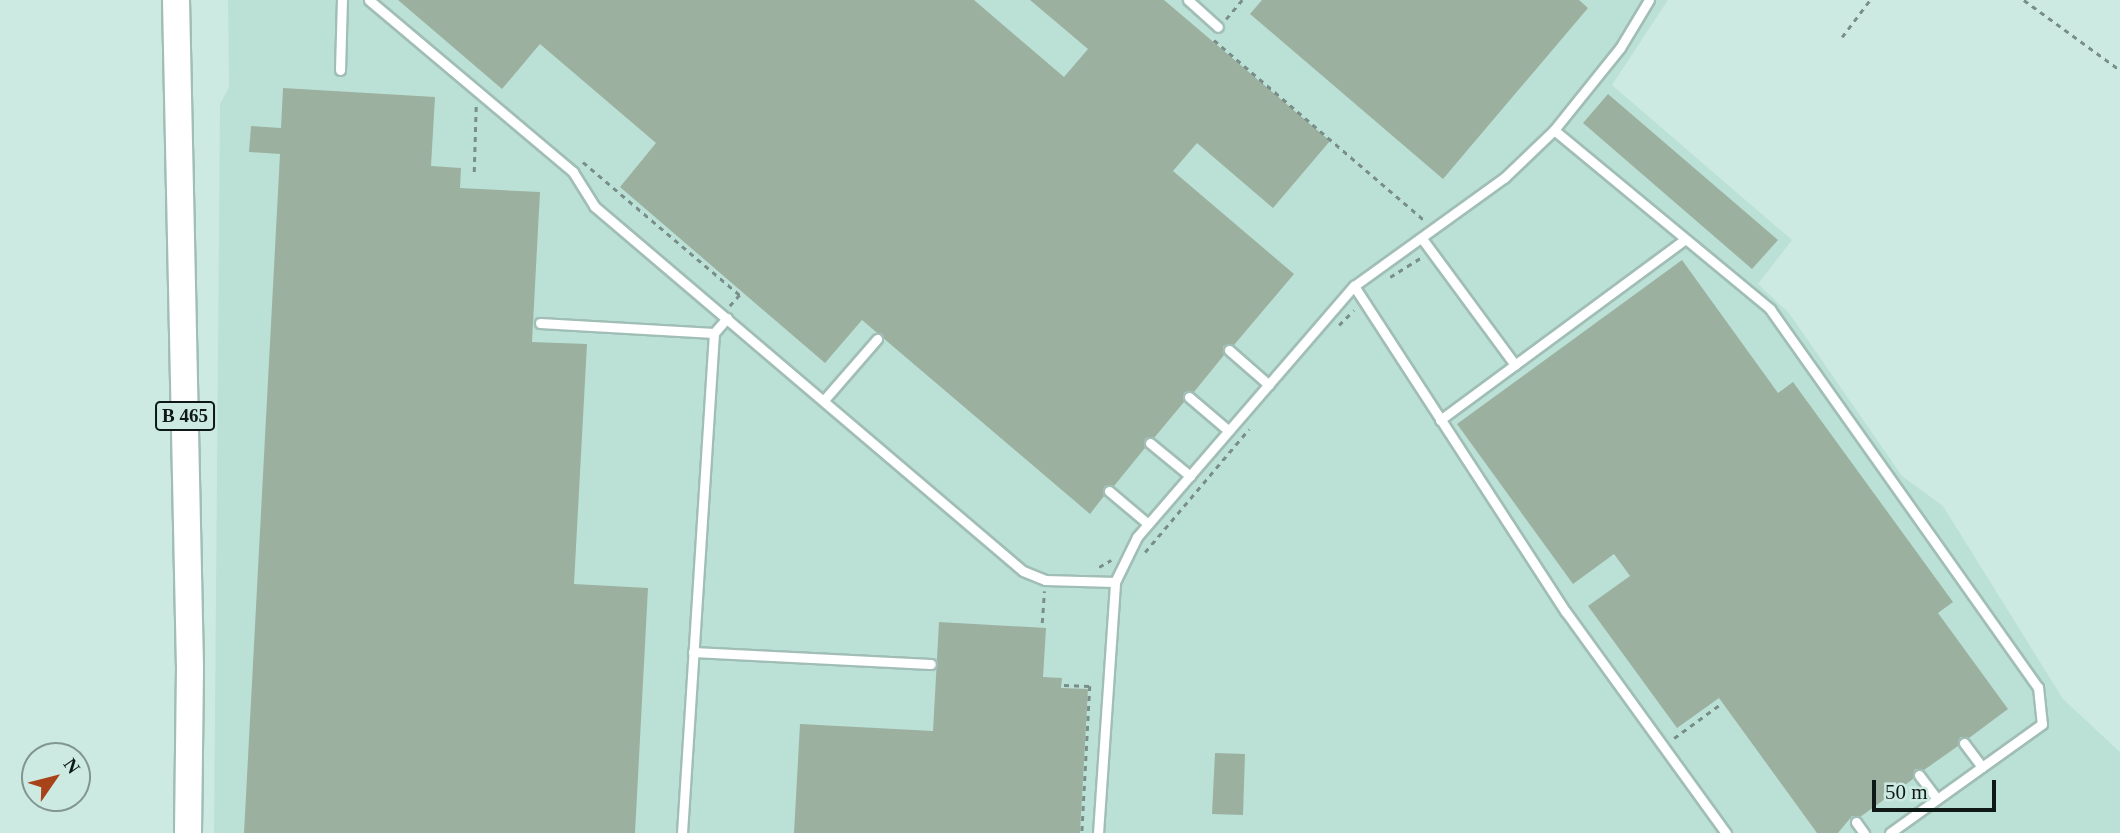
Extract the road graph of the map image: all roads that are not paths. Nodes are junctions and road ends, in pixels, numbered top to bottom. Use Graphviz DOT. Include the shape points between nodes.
graph roads {
  1 [pos="176,0"];
  2 [pos="342,0"];
  3 [pos="369,0"];
  4 [pos="1188,0"];
  5 [pos="1649,0"];
  6 [pos="1219,27"];
  7 [pos="340,70"];
  8 [pos="1555,130"];
  9 [pos="1423,240"];
  10 [pos="1684,240"];
  11 [pos="1354,286"];
  12 [pos="727,317"];
  13 [pos="540,323"];
  14 [pos="714,333"];
  15 [pos="877,339"];
  16 [pos="1229,351"];
  17 [pos="1515,365"];
  18 [pos="1269,385"];
  19 [pos="1189,397"];
  20 [pos="824,400"];
  21 [pos="1440,420"];
  22 [pos="1229,431"];
  23 [pos="1150,443"];
  24 [pos="1190,476"];
  25 [pos="1109,491"];
  26 [pos="1148,524"];
  27 [pos="1115,582"];
  28 [pos="693,652"];
  29 [pos="931,664"];
  30 [pos="1964,743"];
  31 [pos="1982,767"];
  32 [pos="1919,775"];
  33 [pos="1937,799"];
  34 [pos="1856,822"];
  35 [pos="188,833"];
  36 [pos="682,833"];
  37 [pos="1098,833"];
  38 [pos="1726,833"];
  39 [pos="1864,833"];
  40 [pos="1890,833"];
  1 -- 35 [label="main road, B 465" via="190,667"];
  2 -- 7 [label="lane"];
  3 -- 12 [label="lane" via="573,173 594,206"];
  4 -- 6 [label="lane"];
  5 -- 8 [label="lane" via="1620,48"];
  8 -- 9 [label="lane" via="1504,178"];
  8 -- 10 [label="lane"];
  9 -- 11 [label="lane"];
  9 -- 17 [label="lane"];
  10 -- 17 [label="lane"];
  10 -- 31 [label="lane" via="1770,309 2038,687 2042,724"];
  11 -- 18 [label="lane"];
  11 -- 21 [label="lane"];
  12 -- 14 [label="lane"];
  12 -- 20 [label="lane"];
  13 -- 14 [label="lane"];
  14 -- 28 [label="lane"];
  15 -- 20 [label="lane"];
  16 -- 18 [label="lane"];
  17 -- 21 [label="lane"];
  18 -- 22 [label="lane"];
  19 -- 22 [label="lane"];
  20 -- 27 [label="lane" via="1023,571 1045,580"];
  21 -- 38 [label="lane" via="1566,612"];
  22 -- 24 [label="lane"];
  23 -- 24 [label="lane"];
  24 -- 26 [label="lane"];
  25 -- 26 [label="lane"];
  26 -- 27 [label="lane"];
  27 -- 37 [label="lane"];
  28 -- 29 [label="lane"];
  28 -- 36 [label="lane"];
  30 -- 31 [label="lane"];
  31 -- 33 [label="lane"];
  32 -- 33 [label="lane"];
  33 -- 40 [label="lane"];
  34 -- 39 [label="lane"];
}
